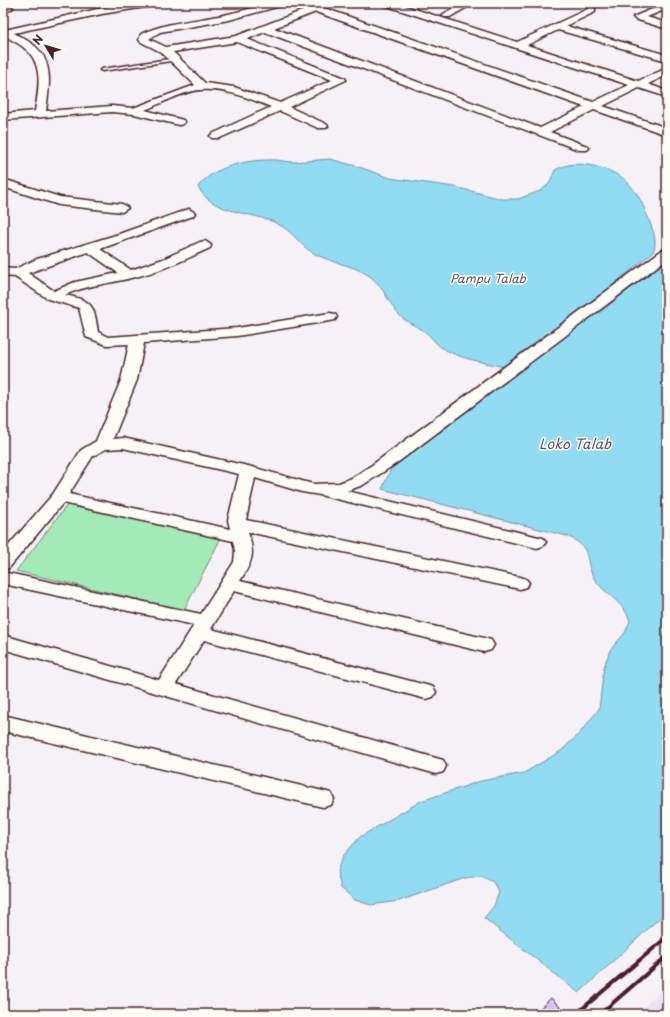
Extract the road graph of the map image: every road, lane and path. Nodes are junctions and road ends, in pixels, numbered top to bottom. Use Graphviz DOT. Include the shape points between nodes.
graph roads {
  1 [pos="152,3"];
  2 [pos="281,3"];
  3 [pos="299,3"];
  4 [pos="332,3"];
  5 [pos="387,3"];
  6 [pos="469,3"];
  7 [pos="3,5"];
  8 [pos="89,6"];
  9 [pos="667,6"];
  10 [pos="314,9"];
  11 [pos="592,10"];
  12 [pos="3,11"];
  13 [pos="102,11"];
  14 [pos="447,15"];
  15 [pos="559,26"];
  16 [pos="667,26"];
  17 [pos="267,29"];
  18 [pos="238,40"];
  19 [pos="517,46"];
  20 [pos="165,50"];
  21 [pos="667,58"];
  22 [pos="176,59"];
  23 [pos="370,68"];
  24 [pos="102,70"];
  25 [pos="667,71"];
  26 [pos="349,77"];
  27 [pos="203,86"];
  28 [pos="640,86"];
  29 [pos="667,94"];
  30 [pos="592,106"];
  31 [pos="277,108"];
  32 [pos="134,111"];
  33 [pos="40,114"];
  34 [pos="3,118"];
  35 [pos="179,122"];
  36 [pos="322,126"];
  37 [pos="540,132"];
  38 [pos="667,132"];
  39 [pos="216,136"];
  40 [pos="583,148"];
  41 [pos="3,183"];
  42 [pos="122,208"];
  43 [pos="189,213"];
  44 [pos="205,245"];
  45 [pos="90,248"];
  46 [pos="667,253"];
  47 [pos="3,272"];
  48 [pos="18,272"];
  49 [pos="129,275"];
  50 [pos="54,296"];
  51 [pos="330,317"];
  52 [pos="137,340"];
  53 [pos="103,444"];
  54 [pos="248,471"];
  55 [pos="307,487"];
  56 [pos="59,497"];
  57 [pos="238,530"];
  58 [pos="537,542"];
  59 [pos="3,564"];
  60 [pos="3,578"];
  61 [pos="520,583"];
  62 [pos="229,584"];
  63 [pos="202,626"];
  64 [pos="3,642"];
  65 [pos="484,645"];
  66 [pos="164,688"];
  67 [pos="426,692"];
  68 [pos="3,723"];
  69 [pos="436,766"];
  70 [pos="323,799"];
  1 -- 13 [label="street"];
  2 -- 20 [label="street" via="229,17 157,30 144,36 144,40"];
  3 -- 10 [label="street"];
  4 -- 10 [label="street"];
  5 -- 19 [label="street"];
  6 -- 14 [label="street"];
  7 -- 12 [label="street" via="8,8"];
  8 -- 13 [label="street"];
  9 -- 16 [label="street" via="638,17"];
  10 -- 17 [label="street"];
  10 -- 30 [label="street"];
  11 -- 15 [label="street"];
  13 -- 33 [label="street" via="8,32 27,44 40,59 45,85"];
  15 -- 19 [label="street"];
  15 -- 21 [label="street"];
  17 -- 18 [label="street"];
  17 -- 23 [label="street"];
  18 -- 20 [label="street"];
  18 -- 26 [label="street"];
  19 -- 28 [label="street"];
  20 -- 22 [label="street"];
  22 -- 24 [label="lane"];
  22 -- 27 [label="street"];
  23 -- 26 [label="street"];
  23 -- 37 [label="street"];
  25 -- 28 [label="street"];
  26 -- 31 [label="street"];
  27 -- 31 [label="street" via="229,89"];
  27 -- 32 [label="street"];
  28 -- 29 [label="street"];
  28 -- 30 [label="street"];
  30 -- 37 [label="street"];
  30 -- 38 [label="street"];
  31 -- 36 [label="street"];
  31 -- 39 [label="street"];
  32 -- 33 [label="street" via="112,109"];
  32 -- 35 [label="street"];
  33 -- 34 [label="street"];
  37 -- 40 [label="street"];
  41 -- 42 [label="street" via="59,201"];
  43 -- 45 [label="street"];
  44 -- 49 [label="street"];
  45 -- 48 [label="street"];
  45 -- 49 [label="street"];
  46 -- 55 [label="street" via="391,460 366,476 337,488 325,490"];
  47 -- 48 [label="street"];
  48 -- 50 [label="street"];
  49 -- 50 [label="street" via="70,288"];
  50 -- 52 [label="street" via="76,301 84,306 88,311 92,334 98,338 107,341"];
  51 -- 52 [label="street" via="237,332"];
  52 -- 53 [label="street" via="129,380"];
  53 -- 54 [label="street" via="123,443"];
  53 -- 56 [label="street" via="87,453"];
  54 -- 55 [label="street"];
  54 -- 57 [label="street" via="246,488 238,512"];
  55 -- 58 [label="street"];
  56 -- 57 [label="street"];
  56 -- 59 [label="street"];
  57 -- 61 [label="street"];
  57 -- 62 [label="street" via="246,552 243,562"];
  60 -- 63 [label="street"];
  62 -- 63 [label="street"];
  62 -- 65 [label="street"];
  63 -- 66 [label="street"];
  63 -- 67 [label="street"];
  64 -- 66 [label="street"];
  66 -- 69 [label="street"];
  68 -- 70 [label="street"];
}
